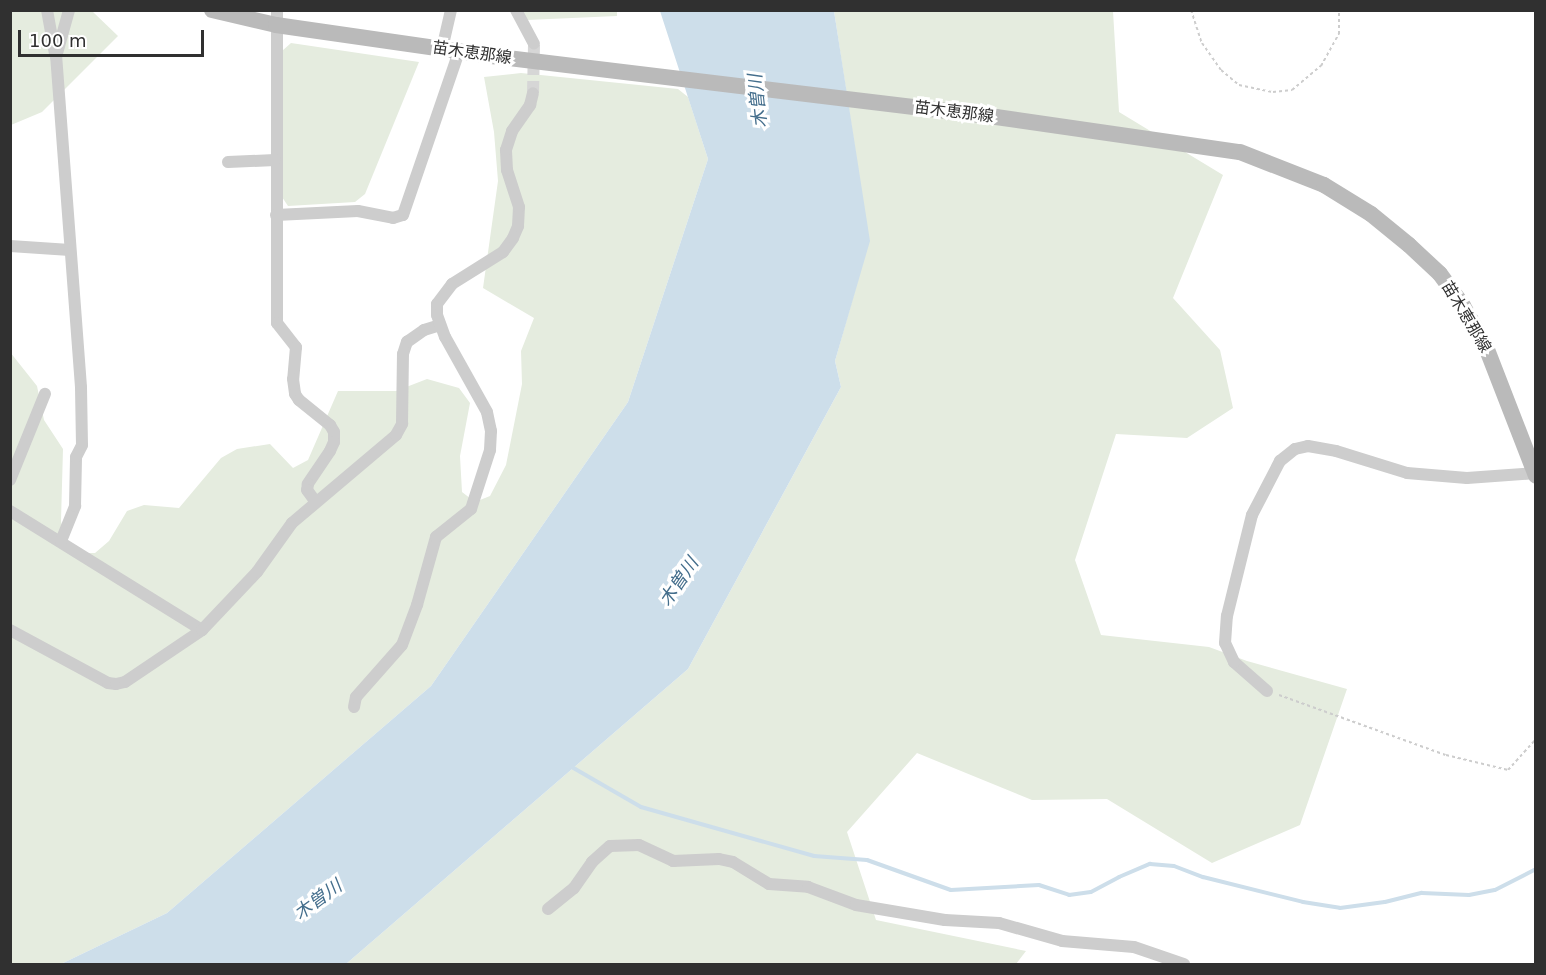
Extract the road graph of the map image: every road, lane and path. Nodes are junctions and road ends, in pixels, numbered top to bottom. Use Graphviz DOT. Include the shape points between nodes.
graph roads {
  1 [pos="47,10"];
  2 [pos="69,10"];
  3 [pos="212,10"];
  4 [pos="451,10"];
  5 [pos="516,10"];
  6 [pos="1191,10"];
  7 [pos="1339,10"];
  8 [pos="276,18"];
  9 [pos="534,44"];
  10 [pos="451,50"];
  11 [pos="56,57"];
  12 [pos="533,93"];
  13 [pos="276,160"];
  14 [pos="228,162"];
  15 [pos="276,215"];
  16 [pos="10,246"];
  17 [pos="70,250"];
  18 [pos="440,326"];
  19 [pos="45,394"];
  20 [pos="1535,474"];
  21 [pos="10,480"];
  22 [pos="315,501"];
  23 [pos="10,511"];
  24 [pos="61,541"];
  25 [pos="10,630"];
  26 [pos="202,630"];
  27 [pos="1267,691"];
  28 [pos="354,707"];
  29 [pos="1536,738"];
  30 [pos="548,909"];
  31 [pos="1185,964"];
  1 -- 11 [label="street"];
  2 -- 11 [label="street"];
  3 -- 8 [label="main road, 苗木恵那線"];
  4 -- 10 [label="street"];
  5 -- 9 [label="street"];
  6 -- 7 [label="path" via="1203,43 1221,70 1239,85 1273,92 1292,90 1322,66 1339,34"];
  8 -- 10 [label="main road, 苗木恵那線"];
  8 -- 13 [label="street"];
  10 -- 15 [label="street" via="403,215 393,218 358,211"];
  10 -- 20 [label="main road, 苗木恵那線" via="996,117 1240,152 1324,185 1371,214 1432,267 1463,306 1486,346"];
  11 -- 17 [label="street"];
  12 -- 18 [label="street" via="506,150 507,170 519,207 518,226 503,252 441,296 437,315"];
  13 -- 14 [label="street"];
  13 -- 15 [label="street"];
  15 -- 22 [label="street" via="277,323 296,347 292,380 295,394 334,432 330,451 308,484"];
  16 -- 17 [label="street"];
  17 -- 24 [label="street" via="82,445 76,457 75,506"];
  18 -- 22 [label="street" via="424,330 407,342 403,354 402,424 396,435"];
  18 -- 28 [label="street" via="487,412 490,450 471,509 436,537 402,645 356,697"];
  19 -- 21 [label="street"];
  20 -- 27 [label="street" via="1467,478 1407,473 1308,446 1295,449 1280,461 1252,515 1227,616 1225,643 1234,662"];
  22 -- 26 [label="street" via="292,523 257,572"];
  23 -- 24 [label="street"];
  24 -- 26 [label="street"];
  25 -- 26 [label="street" via="116,684 125,682"];
  27 -- 29 [label="path" via="1446,755 1508,770"];
  30 -- 31 [label="street" via="574,888 592,862 610,846 639,845 673,861 734,862 770,884 808,887 856,905 945,920 999,923 1062,941 1134,947"];
}
